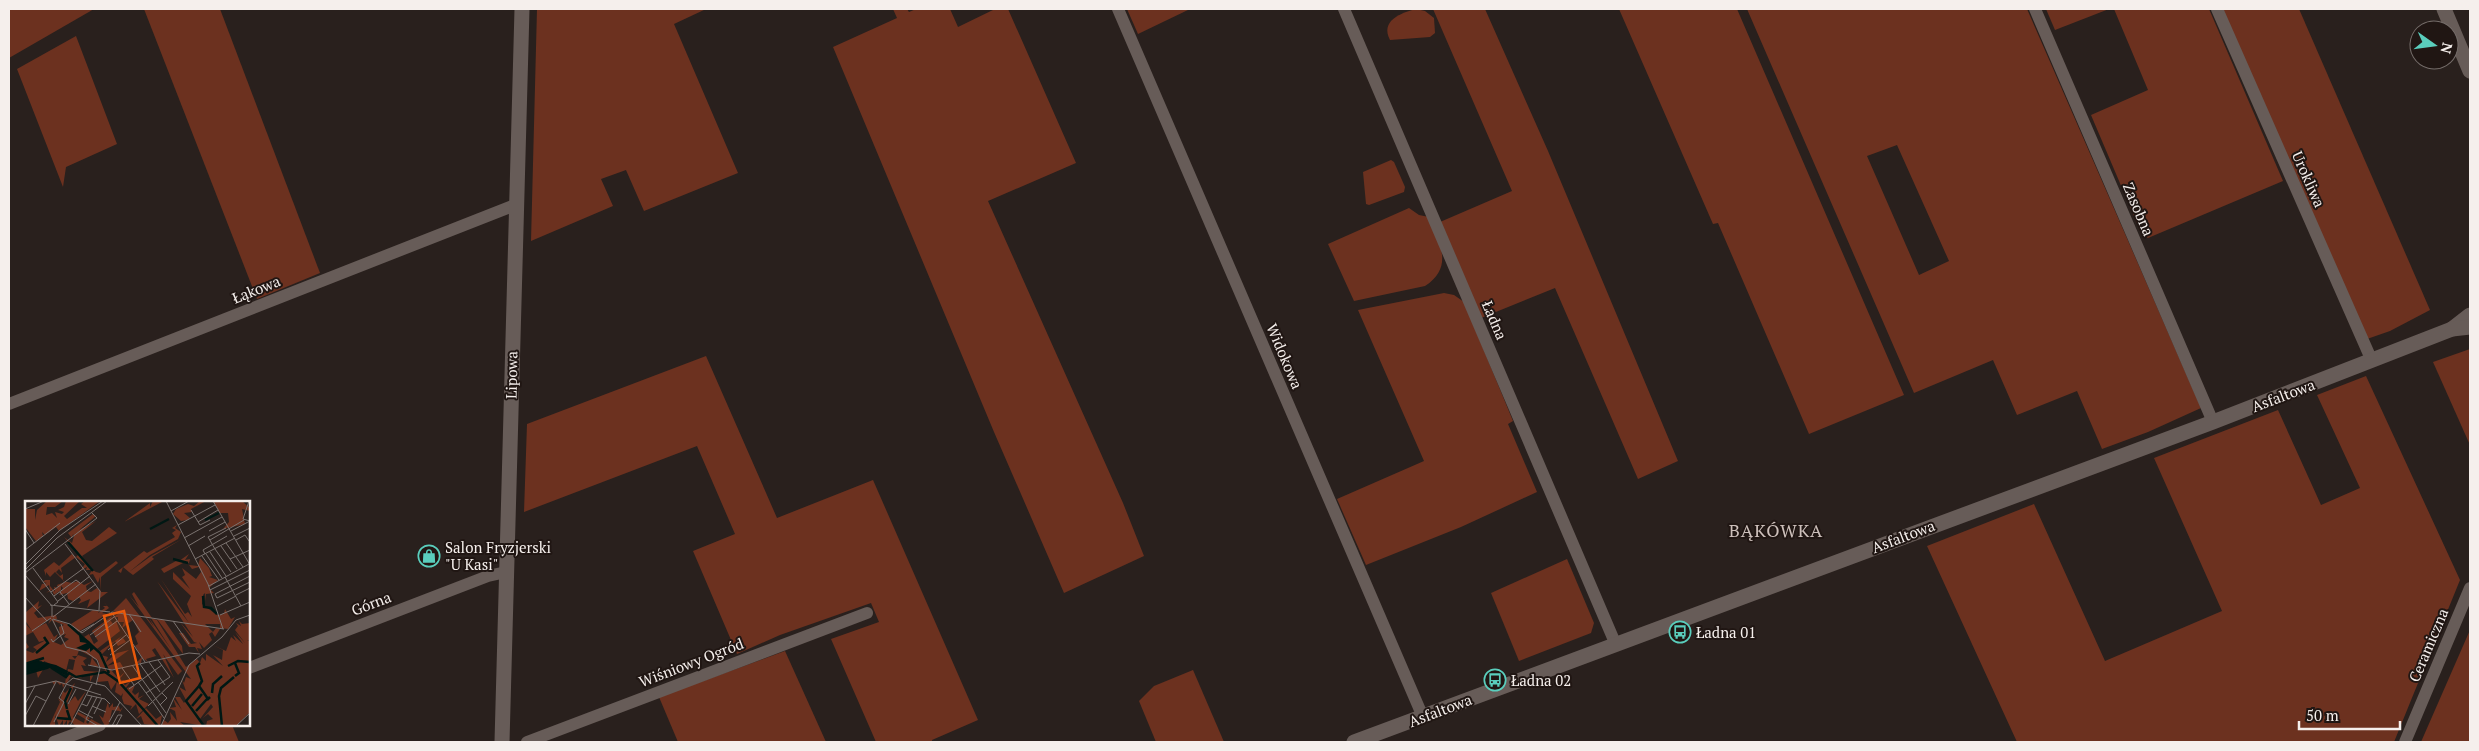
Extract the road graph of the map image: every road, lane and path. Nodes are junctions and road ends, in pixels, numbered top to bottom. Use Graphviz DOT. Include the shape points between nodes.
graph roads {
  1 [pos="522,9"];
  2 [pos="1118,9"];
  3 [pos="1344,9"];
  4 [pos="2035,9"];
  5 [pos="2217,9"];
  6 [pos="2444,9"];
  7 [pos="2470,71"];
  8 [pos="515,206"];
  9 [pos="2470,315"];
  10 [pos="2470,327"];
  11 [pos="2452,329"];
  12 [pos="2372,361"];
  13 [pos="9,404"];
  14 [pos="2213,422"];
  15 [pos="506,572"];
  16 [pos="2470,588"];
  17 [pos="867,613"];
  18 [pos="1616,644"];
  19 [pos="250,668"];
  20 [pos="1423,717"];
  21 [pos="97,726"];
  22 [pos="54,742"];
  23 [pos="502,742"];
  24 [pos="527,742"];
  25 [pos="1354,742"];
  26 [pos="2405,742"];
  1 -- 8 [label="street, Lipowa"];
  2 -- 20 [label="street, Widokowa"];
  3 -- 18 [label="street, Ładna"];
  4 -- 14 [label="street, Zasobna"];
  5 -- 12 [label="street, Urokliwa"];
  6 -- 7 [label="street"];
  8 -- 13 [label="street, Łąkowa"];
  8 -- 15 [label="street, Lipowa"];
  9 -- 11 [label="street, Asfaltowa"];
  10 -- 11 [label="street, Asfaltowa"];
  11 -- 12 [label="street, Asfaltowa"];
  12 -- 14 [label="street, Asfaltowa"];
  14 -- 18 [label="street, Asfaltowa"];
  15 -- 19 [label="street, Górna" via="488,576"];
  15 -- 23 [label="street, Lipowa"];
  16 -- 26 [label="street, Ceramiczna"];
  17 -- 24 [label="street, Wiśniowy Ogród"];
  18 -- 20 [label="street, Asfaltowa"];
  20 -- 25 [label="street, Asfaltowa"];
  21 -- 22 [label="street"];
}
